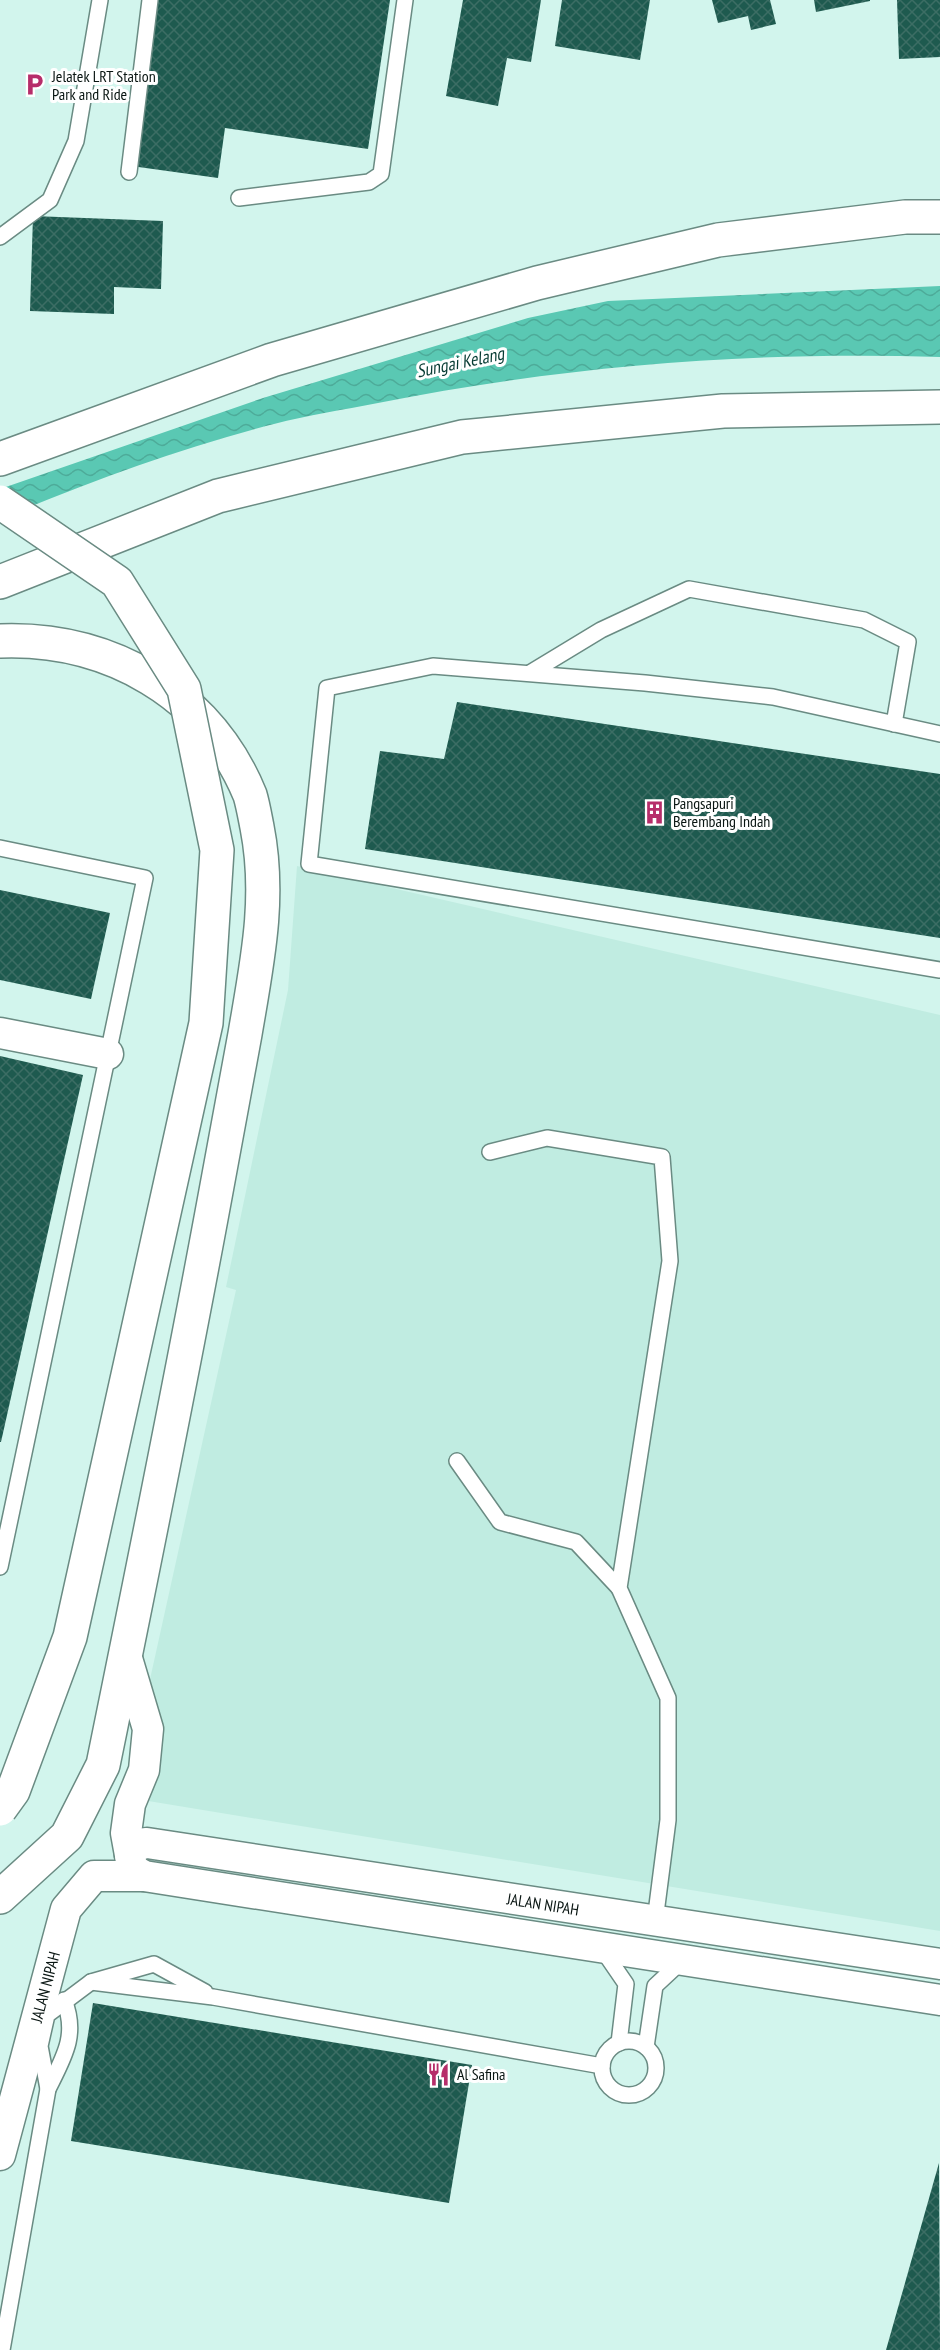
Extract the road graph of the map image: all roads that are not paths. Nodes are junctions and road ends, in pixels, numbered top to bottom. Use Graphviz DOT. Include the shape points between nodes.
graph roads {
  1 [pos="100,0"];
  2 [pos="150,0"];
  3 [pos="405,0"];
  4 [pos="129,172"];
  5 [pos="239,198"];
  6 [pos="940,217"];
  7 [pos="0,237"];
  8 [pos="940,407"];
  9 [pos="0,459"];
  10 [pos="0,502"];
  11 [pos="0,582"];
  12 [pos="0,641"];
  13 [pos="530,674"];
  14 [pos="894,724"];
  15 [pos="940,734"];
  16 [pos="0,848"];
  17 [pos="940,970"];
  18 [pos="0,1033"];
  19 [pos="108,1054"];
  20 [pos="490,1152"];
  21 [pos="457,1461"];
  22 [pos="0,1567"];
  23 [pos="619,1588"];
  24 [pos="126,1655"];
  25 [pos="0,1809"];
  26 [pos="140,1858"];
  27 [pos="0,1897"];
  28 [pos="655,1921"];
  29 [pos="602,1947"];
  30 [pos="683,1960"];
  31 [pos="940,1964"];
  32 [pos="118,1980"];
  33 [pos="213,1997"];
  34 [pos="64,2000"];
  35 [pos="940,2000"];
  36 [pos="619,2043"];
  37 [pos="646,2047"];
  38 [pos="602,2066"];
  39 [pos="48,2089"];
  40 [pos="6,2105"];
  41 [pos="0,2155"];
  42 [pos="2,2350"];
  1 -- 7 [label="lane" via="75,141 50,200"];
  2 -- 4 [label="lane"];
  3 -- 5 [label="lane" via="381,174 369,182"];
  6 -- 9 [label="highway" via="905,217 718,240 537,283 272,360"];
  8 -- 11 [label="highway" via="723,411 462,437 218,496"];
  10 -- 25 [label="highway, bridge" via="117,582 184,689 217,850 206,1023 70,1637 13,1791"];
  12 -- 24 [label="highway, bridge" via="26,640 86,650 141,672 184,701 223,744 250,797 262,856 263,934"];
  13 -- 14 [label="lane" via="773,697"];
  13 -- 14 [label="lane" via="601,630 689,590 864,620 908,642"];
  13 -- 17 [label="lane" via="433,666 327,688 309,864"];
  14 -- 15 [label="lane"];
  16 -- 19 [label="lane" via="145,878"];
  18 -- 19 [label="street"];
  19 -- 22 [label="lane"];
  20 -- 23 [label="lane" via="547,1138 662,1157 670,1261"];
  21 -- 23 [label="lane" via="500,1522 576,1542"];
  23 -- 28 [label="lane" via="668,1698 668,1820"];
  24 -- 26 [label="street" via="148,1729 144,1770 130,1804 126,1833"];
  24 -- 27 [label="highway" via="103,1765 67,1836"];
  26 -- 28 [label="street, JALAN NIPAH"];
  26 -- 29 [label="street"];
  26 -- 40 [label="street, JALAN NIPAH" via="94,1876 66,1909"];
  28 -- 31 [label="street, JALAN NIPAH"];
  29 -- 30 [label="street"];
  29 -- 36 [label="lane" via="626,1984"];
  30 -- 35 [label="street"];
  30 -- 37 [label="lane" via="655,1986"];
  32 -- 33 [label="lane"];
  32 -- 33 [label="lane" via="154,1964"];
  32 -- 34 [label="lane" via="91,1982"];
  33 -- 38 [label="lane"];
  34 -- 39 [label="lane" via="72,2018 66,2051"];
  34 -- 39 [label="lane" via="47,2015 40,2046"];
  36 -- 37 [label="lane" via="633,2041"];
  36 -- 38 [label="lane" via="608,2050"];
  37 -- 38 [label="lane" via="654,2056 656,2073 654,2082 640,2093 631,2096 614,2090 603,2075"];
  39 -- 42 [label="lane"];
  40 -- 41 [label="street, JALAN NIPAH"];
}
